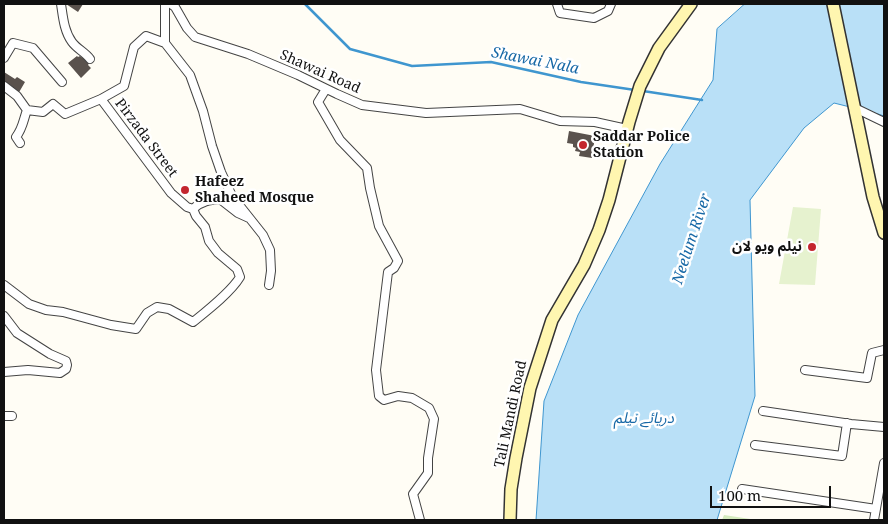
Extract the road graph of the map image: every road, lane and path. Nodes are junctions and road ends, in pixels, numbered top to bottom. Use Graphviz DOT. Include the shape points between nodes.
graph roads {
  1 [pos="60,4"];
  2 [pos="166,4"];
  3 [pos="171,4"];
  4 [pos="557,4"];
  5 [pos="611,4"];
  6 [pos="691,4"];
  7 [pos="834,4"];
  8 [pos="165,43"];
  9 [pos="4,58"];
  10 [pos="90,58"];
  11 [pos="62,82"];
  12 [pos="4,86"];
  13 [pos="326,89"];
  14 [pos="102,99"];
  15 [pos="855,108"];
  16 [pos="27,110"];
  17 [pos="884,122"];
  18 [pos="628,125"];
  19 [pos="20,143"];
  20 [pos="194,209"];
  21 [pos="248,218"];
  22 [pos="884,233"];
  23 [pos="4,284"];
  24 [pos="269,285"];
  25 [pos="4,316"];
  26 [pos="884,350"];
  27 [pos="805,370"];
  28 [pos="4,372"];
  29 [pos="763,411"];
  30 [pos="4,416"];
  31 [pos="12,416"];
  32 [pos="846,424"];
  33 [pos="884,427"];
  34 [pos="755,445"];
  35 [pos="884,463"];
  36 [pos="742,489"];
  37 [pos="876,508"];
  38 [pos="420,520"];
  39 [pos="510,520"];
  40 [pos="874,520"];
  1 -- 10 [label="street" via="73,44"];
  2 -- 8 [label="street"];
  3 -- 13 [label="street, Shawai Road" via="195,37 248,54"];
  4 -- 5 [label="street" via="560,13 594,18 608,11"];
  6 -- 18 [label="street, Tali Mandi Road" via="659,48 640,86"];
  7 -- 15 [label="street"];
  8 -- 14 [label="street" via="146,36 134,46 124,86"];
  8 -- 21 [label="street" via="190,75 221,172 232,196"];
  9 -- 11 [label="street" via="13,43 33,48"];
  12 -- 16 [label="street"];
  13 -- 18 [label="street, Shawai Road" via="362,105 402,111 520,109 560,121"];
  13 -- 38 [label="street" via="318,102 340,140 367,168 379,226 398,261 388,272 376,370 379,396 384,400 398,396 412,398 429,408 434,419 428,473 413,494"];
  14 -- 16 [label="street" via="65,114 53,104 43,112"];
  14 -- 20 [label="street, Pirzada Street" via="171,193 186,207"];
  15 -- 17 [label="street"];
  15 -- 22 [label="street"];
  16 -- 19 [label="street" via="22,129 16,137"];
  18 -- 39 [label="street, Tali Mandi Road" via="599,230 584,266 552,320 530,388 511,489"];
  20 -- 21 [label="street" via="207,201 220,199"];
  20 -- 23 [label="street" via="209,241 240,276 193,322 157,306 147,313 136,329 111,325 29,304"];
  21 -- 24 [label="street" via="263,235 270,250"];
  25 -- 28 [label="street" via="17,333 66,361 67,366 60,373"];
  26 -- 27 [label="street" via="872,353 866,378"];
  29 -- 32 [label="street"];
  30 -- 31 [label="street"];
  32 -- 33 [label="street"];
  32 -- 34 [label="street" via="842,456"];
  35 -- 37 [label="street"];
  36 -- 37 [label="street"];
  37 -- 40 [label="street"];
}
